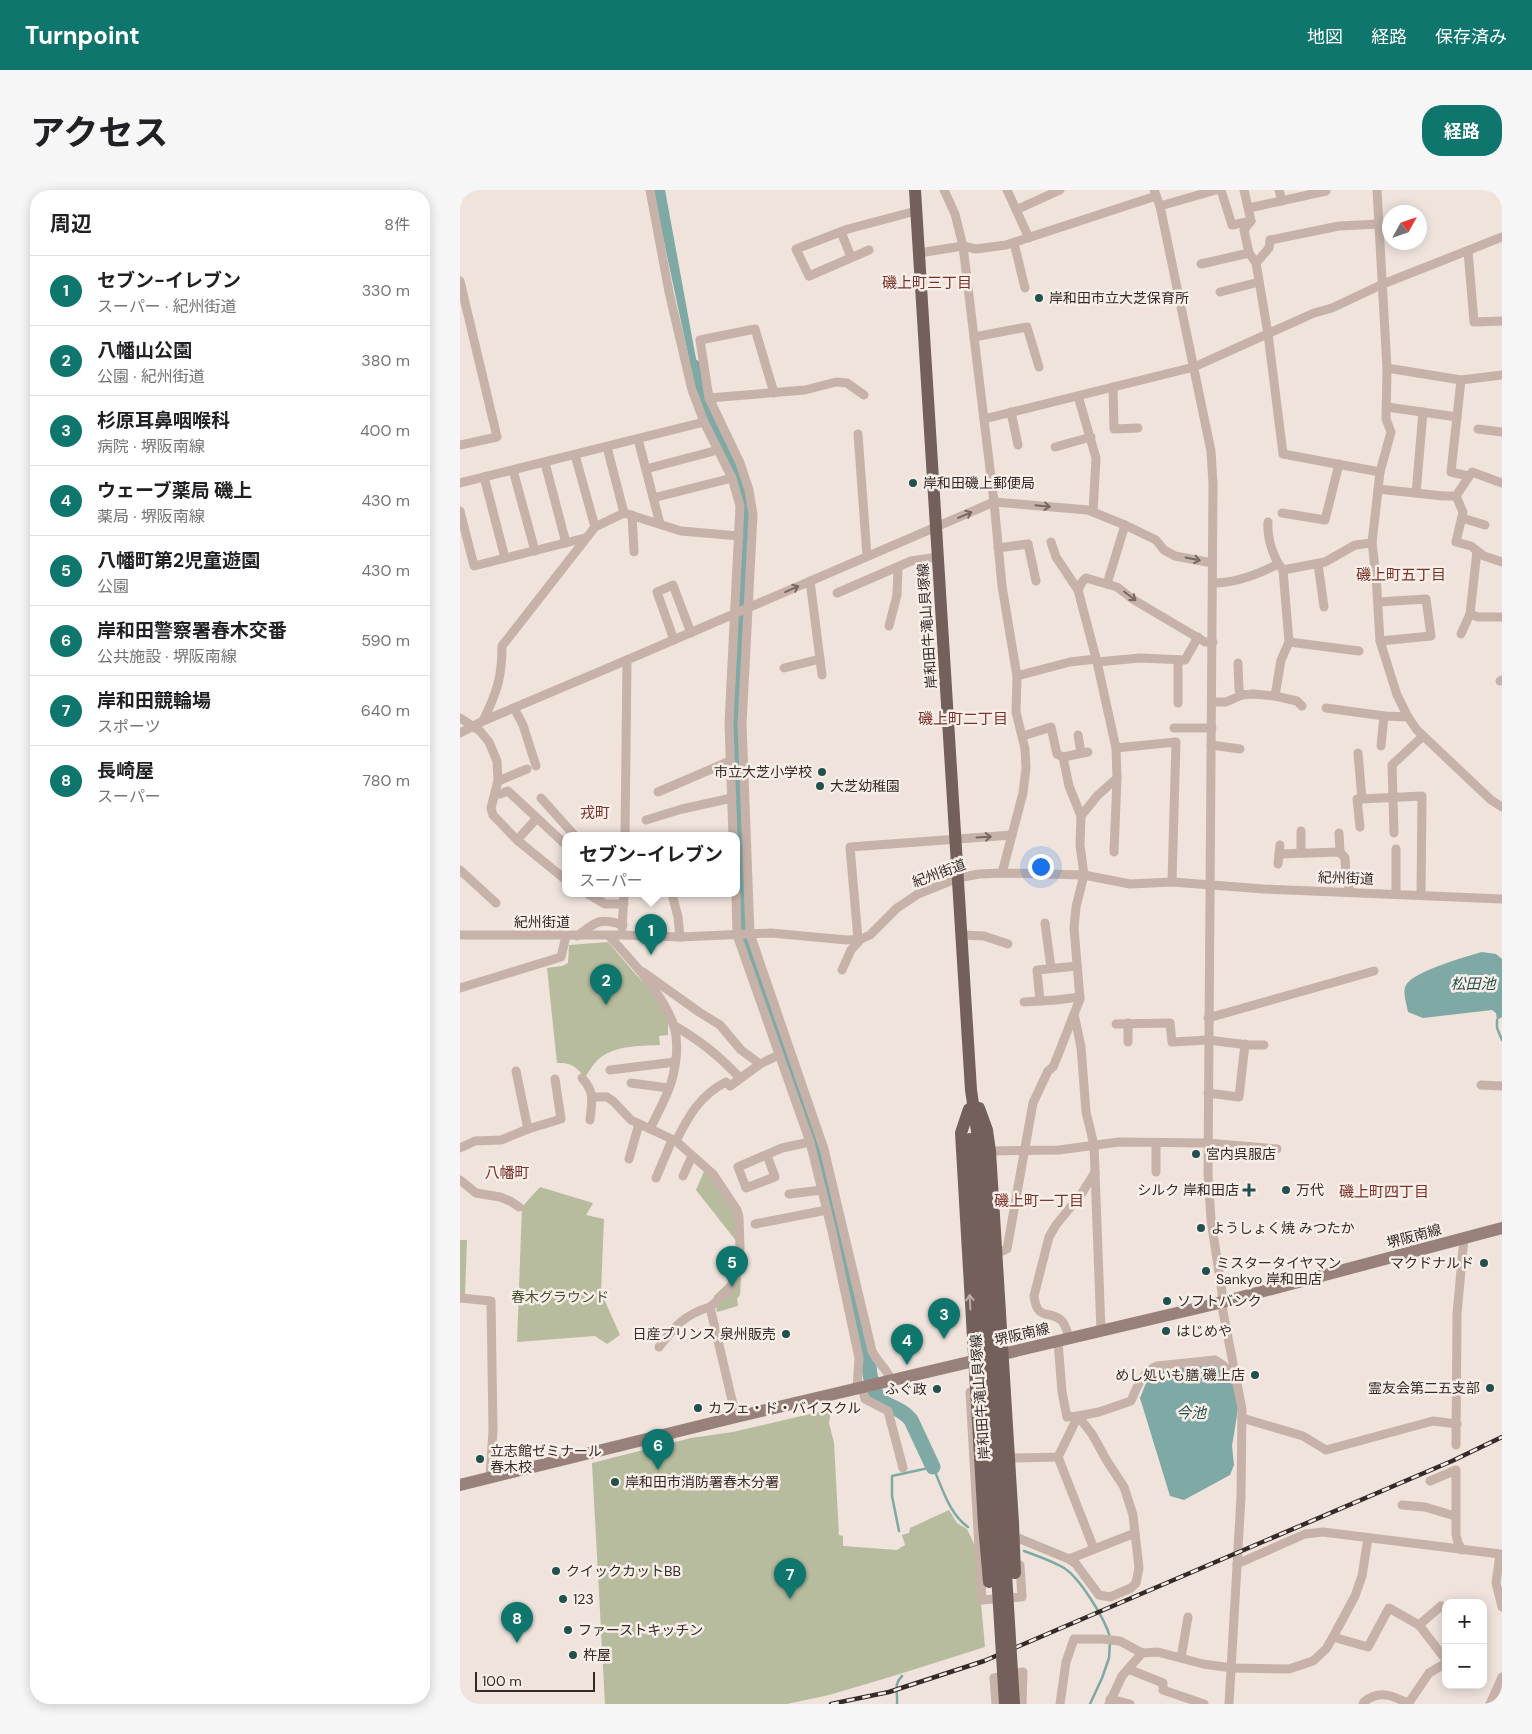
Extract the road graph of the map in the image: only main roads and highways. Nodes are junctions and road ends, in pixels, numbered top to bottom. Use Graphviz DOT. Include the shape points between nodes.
graph roads {
  1 [pos="915,190"];
  2 [pos="971,1090"];
  3 [pos="969,1109"];
  4 [pos="1502,1228"];
  5 [pos="984,1280"];
  6 [pos="1002,1354"];
  7 [pos="974,1361"];
  8 [pos="460,1485"];
  9 [pos="1007,1660"];
  10 [pos="1005,1704"];
  11 [pos="1022,1704"];
  1 -- 2 [label="main road, 岸和田牛滝山貝塚線"];
  2 -- 3 [label="main road, 岸和田牛滝山貝塚線"];
  2 -- 5 [label="main road, 岸和田牛滝山貝塚線" via="981,1159"];
  2 -- 6 [label="main road" via="987,1130 990,1151"];
  3 -- 5 [label="main road, 岸和田牛滝山貝塚線"];
  7 -- 3 [label="main road, one-way" via="961,1133"];
  4 -- 6 [label="main road, 堺阪南線" via="1223,1302"];
  5 -- 9 [label="main road, 岸和田牛滝山貝塚線, bridge"];
  6 -- 7 [label="main road, 堺阪南線"];
  6 -- 9 [label="main road, bridge" via="1016,1618"];
  7 -- 8 [label="main road, 堺阪南線"];
  7 -- 9 [label="main road, bridge" via="991,1610"];
  9 -- 10 [label="main road, 岸和田牛滝山貝塚線, bridge"];
  9 -- 11 [label="main road, 岸和田牛滝山貝塚線, bridge"];
}
